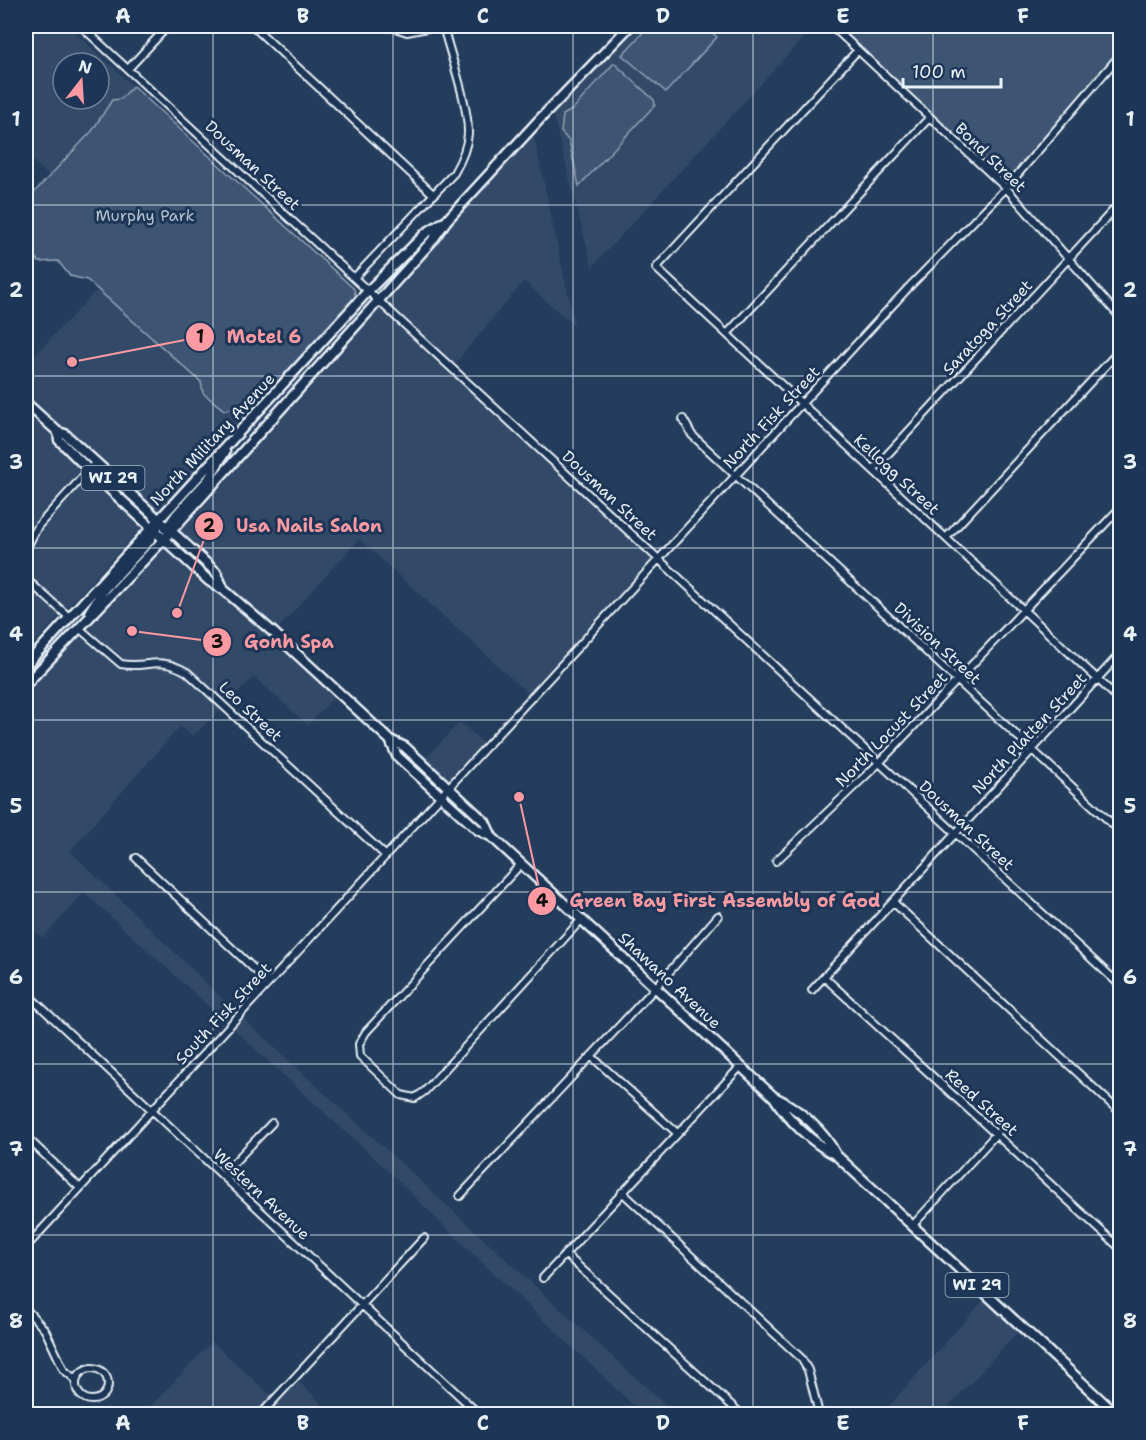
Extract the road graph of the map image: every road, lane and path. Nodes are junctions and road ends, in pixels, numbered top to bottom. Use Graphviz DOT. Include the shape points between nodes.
graph roads {
  1 [pos="81,26"];
  2 [pos="168,26"];
  3 [pos="253,26"];
  4 [pos="389,26"];
  5 [pos="437,26"];
  6 [pos="442,26"];
  7 [pos="630,26"];
  8 [pos="832,26"];
  9 [pos="858,50"];
  10 [pos="1120,55"];
  11 [pos="128,69"];
  12 [pos="930,117"];
  13 [pos="1006,188"];
  14 [pos="434,195"];
  15 [pos="1120,203"];
  16 [pos="447,220"];
  17 [pos="1069,258"];
  18 [pos="355,277"];
  19 [pos="369,290"];
  20 [pos="379,300"];
  21 [pos="1120,317"];
  22 [pos="727,334"];
  23 [pos="1120,350"];
  24 [pos="26,403"];
  25 [pos="802,404"];
  26 [pos="683,418"];
  27 [pos="58,432"];
  28 [pos="233,439"];
  29 [pos="96,462"];
  30 [pos="89,470"];
  31 [pos="873,470"];
  32 [pos="736,475"];
  33 [pos="1120,508"];
  34 [pos="159,519"];
  35 [pos="169,528"];
  36 [pos="154,530"];
  37 [pos="164,538"];
  38 [pos="946,538"];
  39 [pos="26,549"];
  40 [pos="660,558"];
  41 [pos="26,579"];
  42 [pos="224,590"];
  43 [pos="1023,610"];
  44 [pos="69,617"];
  45 [pos="79,628"];
  46 [pos="1120,654"];
  47 [pos="26,665"];
  48 [pos="957,679"];
  49 [pos="1098,679"];
  50 [pos="26,684"];
  51 [pos="1120,700"];
  52 [pos="390,740"];
  53 [pos="1033,749"];
  54 [pos="880,762"];
  55 [pos="448,788"];
  56 [pos="441,796"];
  57 [pos="1120,831"];
  58 [pos="956,833"];
  59 [pos="492,837"];
  60 [pos="386,856"];
  61 [pos="136,858"];
  62 [pos="776,861"];
  63 [pos="521,864"];
  64 [pos="893,902"];
  65 [pos="718,916"];
  66 [pos="582,919"];
  67 [pos="824,977"];
  68 [pos="269,983"];
  69 [pos="1120,985"];
  70 [pos="656,987"];
  71 [pos="812,990"];
  72 [pos="26,993"];
  73 [pos="591,1056"];
  74 [pos="741,1066"];
  75 [pos="152,1110"];
  76 [pos="1120,1113"];
  77 [pos="272,1123"];
  78 [pos="677,1133"];
  79 [pos="997,1133"];
  80 [pos="26,1137"];
  81 [pos="222,1175"];
  82 [pos="80,1188"];
  83 [pos="622,1192"];
  84 [pos="460,1196"];
  85 [pos="913,1225"];
  86 [pos="424,1238"];
  87 [pos="26,1247"];
  88 [pos="1120,1248"];
  89 [pos="565,1254"];
  90 [pos="543,1278"];
  91 [pos="362,1305"];
  92 [pos="26,1309"];
  93 [pos="74,1379"];
  94 [pos="261,1414"];
  95 [pos="479,1414"];
  96 [pos="741,1414"];
  97 [pos="819,1414"];
  98 [pos="1116,1414"];
  1 -- 11 [label="street, Dousman Street"];
  2 -- 11 [label="street"];
  3 -- 14 [label="street"];
  4 -- 5 [label="street" via="407,32"];
  6 -- 14 [label="street" via="468,134 454,173"];
  7 -- 16 [label="main road, North Military Avenue"];
  8 -- 9 [label="street, Bond Street"];
  9 -- 12 [label="street, Bond Street"];
  9 -- 22 [label="street, Kellogg Street" via="656,268"];
  10 -- 13 [label="street, North Fisk Street"];
  11 -- 18 [label="street, Dousman Street"];
  12 -- 13 [label="street, Bond Street"];
  12 -- 22 [label="street"];
  13 -- 17 [label="street, Bond Street"];
  13 -- 25 [label="street, North Fisk Street" via="909,286"];
  14 -- 18 [label="street"];
  15 -- 17 [label="street, Saratoga Street"];
  16 -- 19 [label="main road, North Military Avenue" via="426,233"];
  16 -- 20 [label="main road, North Military Avenue"];
  17 -- 21 [label="street, Bond Street"];
  17 -- 31 [label="street, Saratoga Street"];
  18 -- 19 [label="street, Dousman Street"];
  19 -- 20 [label="street, Dousman Street"];
  19 -- 28 [label="main road, North Military Avenue"];
  20 -- 35 [label="main road, North Military Avenue"];
  20 -- 40 [label="street, Dousman Street"];
  22 -- 25 [label="street, Kellogg Street"];
  23 -- 38 [label="street"];
  24 -- 27 [label="main road, Shawano Avenue / WI 29"];
  25 -- 31 [label="street, Kellogg Street"];
  25 -- 32 [label="street, North Fisk Street"];
  26 -- 32 [label="street, Division Street" via="692,435"];
  27 -- 29 [label="main road, Shawano Avenue / WI 29"];
  27 -- 30 [label="main road, Shawano Avenue / WI 29" via="59,440"];
  28 -- 34 [label="main road, North Military Avenue"];
  28 -- 35 [label="main road" via="208,480"];
  29 -- 30 [label="street"];
  29 -- 34 [label="main road, Shawano Avenue / WI 29"];
  30 -- 36 [label="main road, Shawano Avenue / WI 29"];
  30 -- 39 [label="street" via="38,526"];
  31 -- 38 [label="street, Kellogg Street"];
  32 -- 40 [label="street, North Fisk Street"];
  32 -- 48 [label="street, Division Street"];
  33 -- 43 [label="street, North Locust Street"];
  34 -- 35 [label="main road, Shawano Avenue / WI 29"];
  34 -- 36 [label="main road, North Military Avenue"];
  35 -- 37 [label="main road, North Military Avenue"];
  35 -- 42 [label="main road, Shawano Avenue / WI 29" via="216,573"];
  36 -- 37 [label="main road, Shawano Avenue / WI 29"];
  36 -- 44 [label="main road"];
  36 -- 45 [label="main road" via="149,542 104,589"];
  37 -- 42 [label="main road, Shawano Avenue / WI 29" via="209,581"];
  37 -- 45 [label="main road, North Military Avenue"];
  38 -- 43 [label="street, Kellogg Street"];
  40 -- 54 [label="street, Dousman Street"];
  40 -- 55 [label="street, North Fisk Street"];
  41 -- 44 [label="street"];
  42 -- 52 [label="main road, Shawano Avenue / WI 29"];
  43 -- 48 [label="street, North Locust Street"];
  43 -- 49 [label="street, Kellogg Street"];
  44 -- 47 [label="main road"];
  45 -- 50 [label="main road"];
  45 -- 60 [label="street, Leo Street" via="121,664 165,663 194,676"];
  46 -- 49 [label="street, North Platten Street"];
  48 -- 53 [label="street, Division Street"];
  48 -- 54 [label="street, North Locust Street"];
  49 -- 51 [label="street, Kellogg Street"];
  49 -- 53 [label="street, North Platten Street"];
  52 -- 55 [label="main road, Shawano Avenue / WI 29" via="405,747"];
  52 -- 56 [label="main road, Shawano Avenue / WI 29" via="397,756"];
  53 -- 57 [label="street, Division Street"];
  53 -- 58 [label="street, North Platten Street"];
  54 -- 58 [label="street, Dousman Street"];
  54 -- 62 [label="street, North Locust Street"];
  55 -- 56 [label="street, North Fisk Street"];
  55 -- 59 [label="main road, Shawano Avenue / WI 29" via="485,822"];
  56 -- 59 [label="main road, Shawano Avenue / WI 29" via="478,830"];
  56 -- 60 [label="street, South Fisk Street"];
  58 -- 64 [label="street, North Platten Street"];
  58 -- 69 [label="street, Dousman Street"];
  59 -- 63 [label="main road, Shawano Avenue / WI 29"];
  60 -- 68 [label="street, South Fisk Street"];
  61 -- 68 [label="street"];
  63 -- 66 [label="main road, Shawano Avenue / WI 29"];
  63 -- 66 [label="street" via="358,1044 360,1056 401,1095 415,1098 425,1091"];
  64 -- 67 [label="street, North Platten Street"];
  64 -- 76 [label="street"];
  65 -- 70 [label="street"];
  66 -- 70 [label="main road, Shawano Avenue / WI 29"];
  67 -- 71 [label="street, North Platten Street"];
  67 -- 79 [label="street, Reed Street"];
  68 -- 75 [label="street, South Fisk Street"];
  70 -- 73 [label="street"];
  70 -- 74 [label="main road, Shawano Avenue / WI 29"];
  72 -- 75 [label="street, Western Avenue"];
  73 -- 78 [label="street"];
  73 -- 84 [label="street"];
  74 -- 78 [label="street"];
  74 -- 85 [label="main road, Shawano Avenue / WI 29" via="774,1097 791,1120"];
  75 -- 81 [label="street, Western Avenue"];
  75 -- 82 [label="street, South Fisk Street"];
  77 -- 81 [label="street"];
  78 -- 83 [label="street"];
  79 -- 85 [label="street"];
  79 -- 88 [label="street, Reed Street"];
  80 -- 82 [label="street"];
  81 -- 91 [label="street, Western Avenue"];
  82 -- 87 [label="street, South Fisk Street"];
  83 -- 89 [label="street"];
  83 -- 97 [label="street" via="801,1358"];
  85 -- 98 [label="main road, Shawano Avenue / WI 29"];
  86 -- 91 [label="street"];
  89 -- 90 [label="street"];
  89 -- 96 [label="street"];
  91 -- 94 [label="street"];
  91 -- 95 [label="street, Western Avenue"];
  92 -- 93 [label="street" via="45,1330 58,1362"];
  93 -- 93 [label="street" via="77,1390 88,1400 103,1396 108,1388 107,1377 93,1368"];
}
